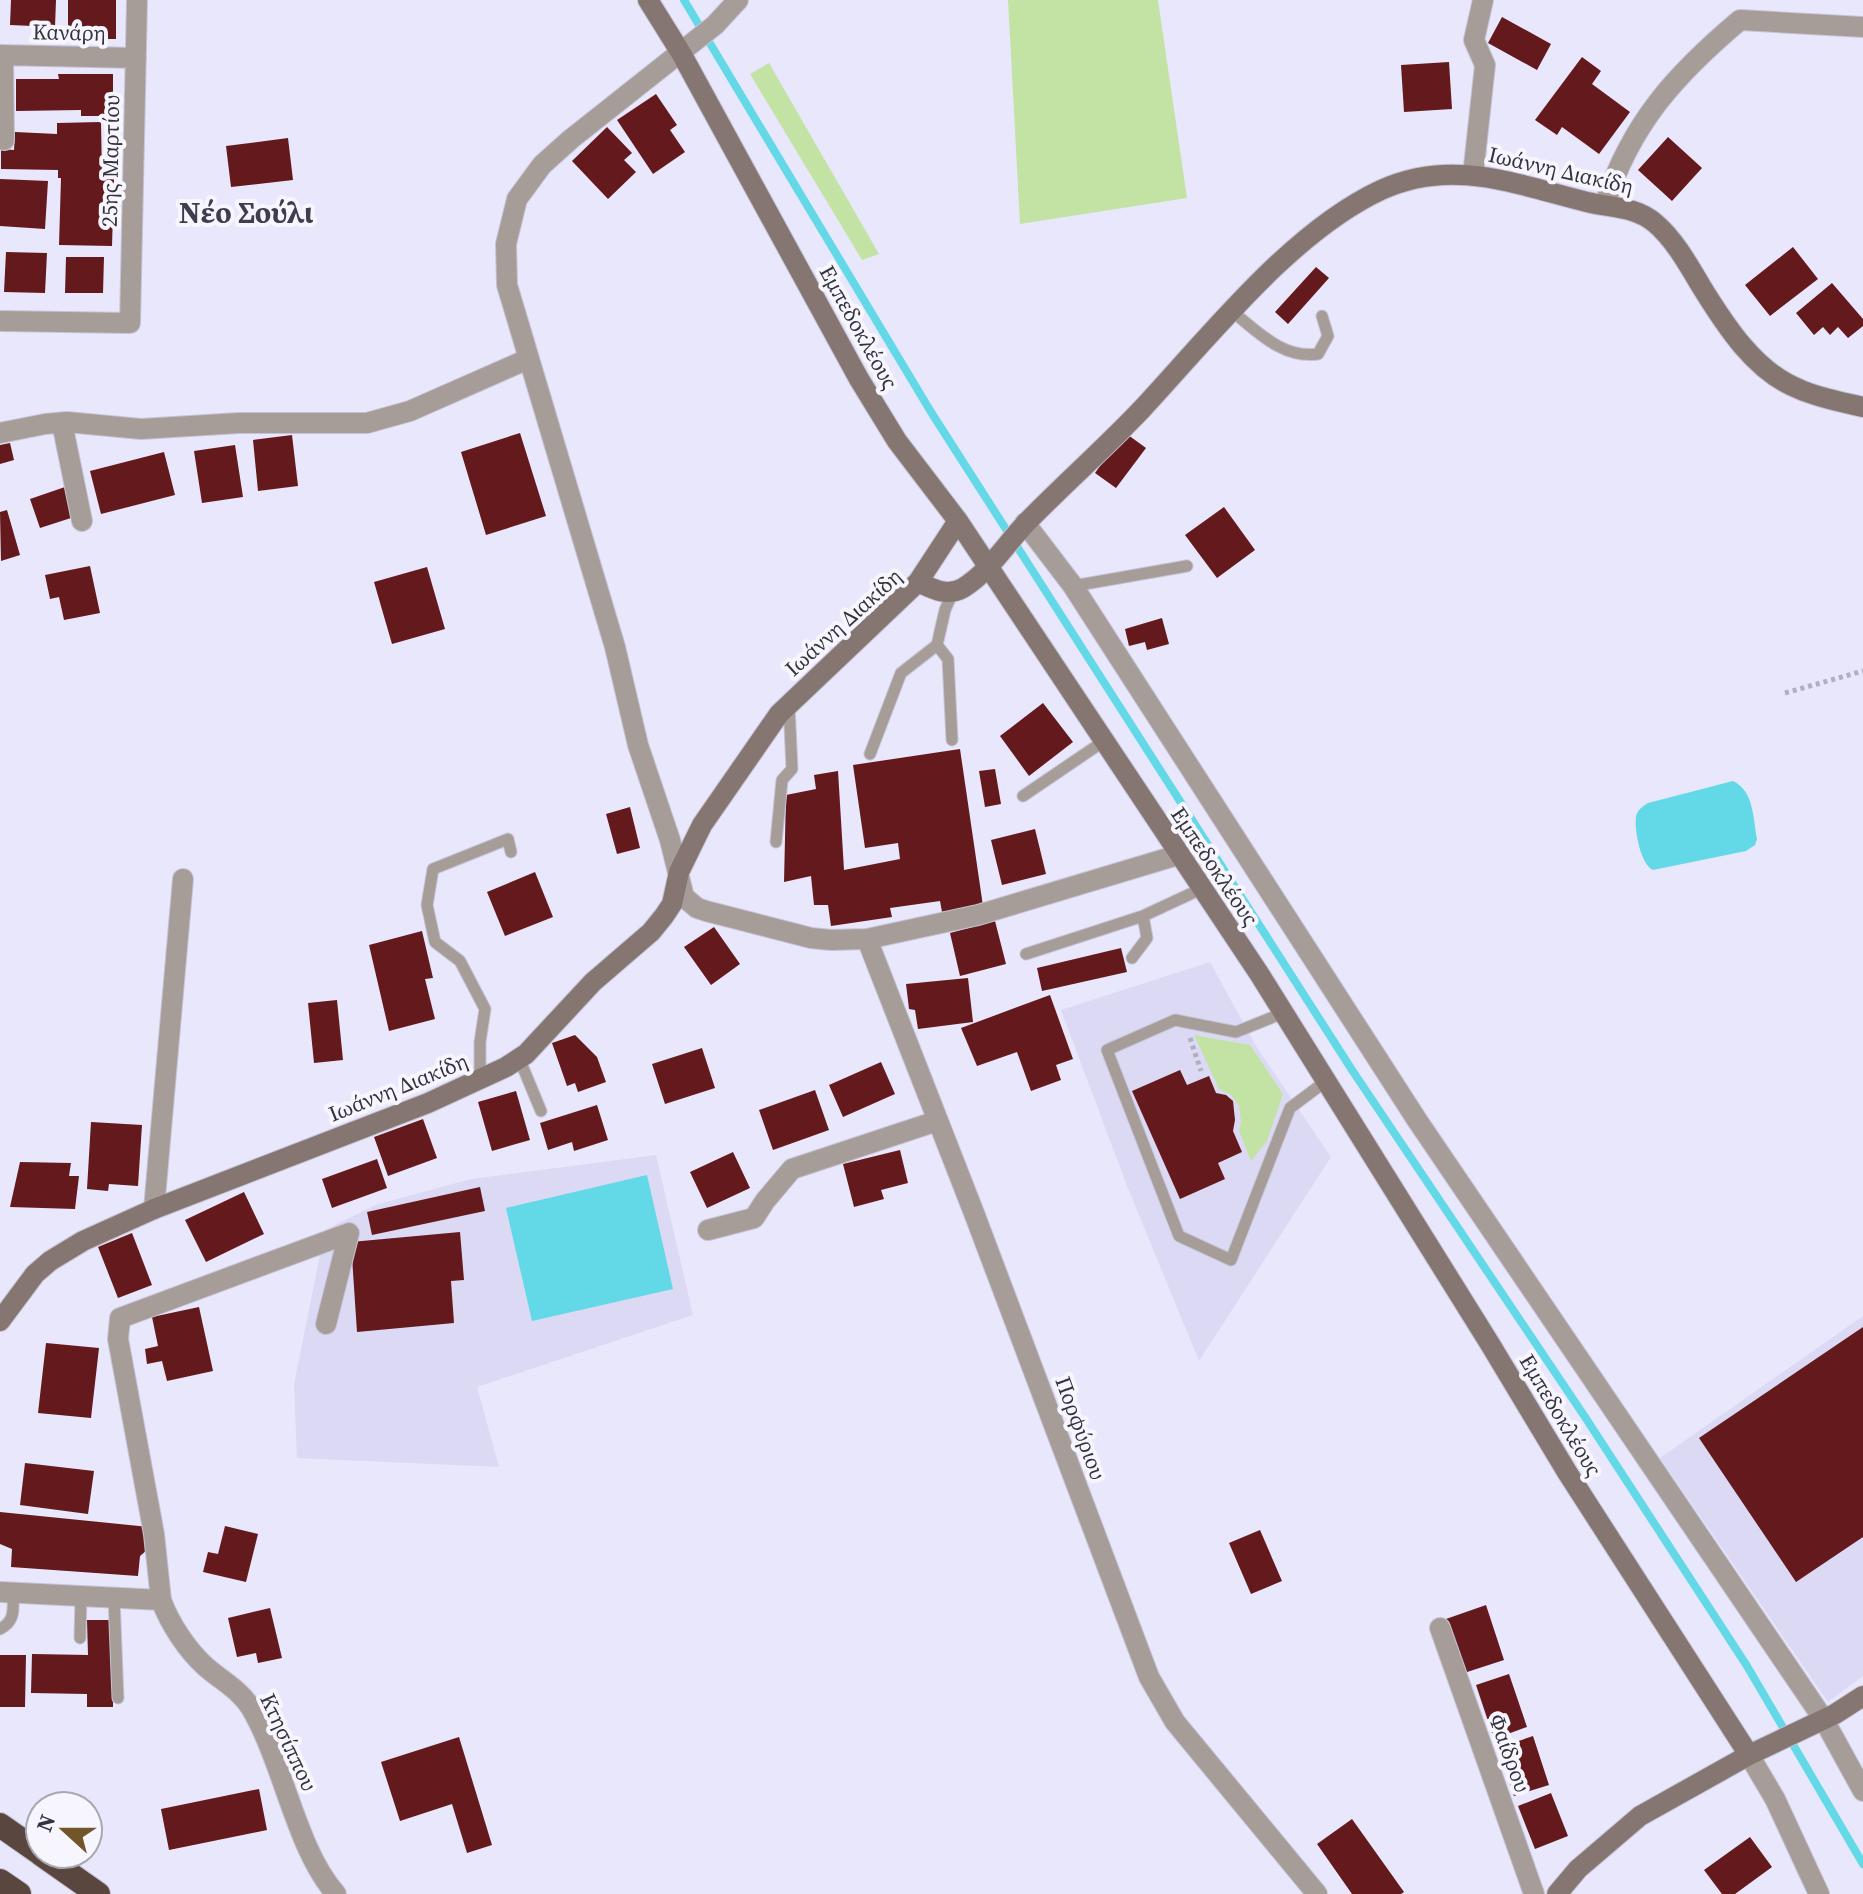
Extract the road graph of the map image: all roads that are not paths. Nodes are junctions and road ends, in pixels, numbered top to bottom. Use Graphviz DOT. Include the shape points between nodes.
graph roads {
  1 [pos="137,0"];
  2 [pos="648,0"];
  3 [pos="1483,0"];
  4 [pos="727,9"];
  5 [pos="1863,27"];
  6 [pos="681,53"];
  7 [pos="2,55"];
  8 [pos="136,58"];
  9 [pos="4,140"];
  10 [pos="1473,175"];
  11 [pos="1605,204"];
  12 [pos="1233,312"];
  13 [pos="1322,316"];
  14 [pos="0,321"];
  15 [pos="528,359"];
  16 [pos="1863,407"];
  17 [pos="62,423"];
  18 [pos="0,433"];
  19 [pos="82,521"];
  20 [pos="958,521"];
  21 [pos="1025,523"];
  22 [pos="988,566"];
  23 [pos="1187,566"];
  24 [pos="918,582"];
  25 [pos="1073,586"];
  26 [pos="953,592"];
  27 [pos="937,645"];
  28 [pos="789,704"];
  29 [pos="952,740"];
  30 [pos="1104,741"];
  31 [pos="870,754"];
  32 [pos="1023,796"];
  33 [pos="776,842"];
  34 [pos="511,852"];
  35 [pos="1178,855"];
  36 [pos="679,872"];
  37 [pos="183,879"];
  38 [pos="1201,889"];
  39 [pos="1143,916"];
  40 [pos="867,939"];
  41 [pos="1026,954"];
  42 [pos="1132,958"];
  43 [pos="1283,1013"];
  44 [pos="519,1058"];
  45 [pos="480,1079"];
  46 [pos="1326,1081"];
  47 [pos="541,1111"];
  48 [pos="937,1121"];
  49 [pos="154,1209"];
  50 [pos="708,1230"];
  51 [pos="0,1321"];
  52 [pos="326,1324"];
  53 [pos="6,1592"];
  54 [pos="81,1596"];
  55 [pos="114,1598"];
  56 [pos="161,1600"];
  57 [pos="1440,1628"];
  58 [pos="0,1629"];
  59 [pos="80,1638"];
  60 [pos="1863,1696"];
  61 [pos="118,1698"];
  62 [pos="1817,1722"];
  63 [pos="1755,1753"];
  64 [pos="1863,1791"];
  65 [pos="0,1825"];
  66 [pos="24,1842"];
  67 [pos="64,1870"];
  68 [pos="0,1881"];
  69 [pos="19,1894"];
  70 [pos="98,1894"];
  71 [pos="336,1894"];
  72 [pos="1317,1894"];
  73 [pos="1534,1894"];
  74 [pos="1557,1894"];
  75 [pos="1819,1894"];
  1 -- 8 [label="street, 25ης Μαρτίου"];
  2 -- 6 [label="street, Εμπεδοκλέους"];
  3 -- 10 [label="street" via="1474,40 1485,65"];
  4 -- 6 [label="street"];
  5 -- 11 [label="street" via="1740,20 1687,67 1646,118 1617,168"];
  6 -- 15 [label="street" via="571,139 542,165 517,199 506,244 507,285"];
  6 -- 20 [label="street, Εμπεδοκλέους" via="859,379 897,441"];
  7 -- 8 [label="street, Κανάρη"];
  7 -- 9 [label="street"];
  8 -- 14 [label="street, 25ης Μαρτίου" via="130,323"];
  10 -- 11 [label="street, Ιωάννη Διακίδη"];
  10 -- 12 [label="street, Ιωάννη Διακίδη" via="1428,176 1359,201 1292,252"];
  11 -- 16 [label="street, Ιωάννη Διακίδη" via="1640,213 1660,227 1723,320 1766,369 1798,389"];
  12 -- 13 [label="lane" via="1274,345 1303,356 1318,354 1328,336"];
  12 -- 21 [label="street, Ιωάννη Διακίδη"];
  15 -- 17 [label="street" via="410,411 367,423 141,429"];
  15 -- 36 [label="street"];
  17 -- 18 [label="street"];
  17 -- 19 [label="street"];
  20 -- 22 [label="street, Εμπεδοκλέους"];
  20 -- 24 [label="street"];
  21 -- 22 [label="street, Ιωάννη Διακίδη"];
  21 -- 25 [label="street"];
  22 -- 26 [label="street, Ιωάννη Διακίδη"];
  22 -- 30 [label="street, Εμπεδοκλέους"];
  23 -- 25 [label="lane"];
  24 -- 26 [label="street, Ιωάννη Διακίδη"];
  24 -- 28 [label="street, Ιωάννη Διακίδη"];
  25 -- 62 [label="street" via="1417,1120"];
  26 -- 27 [label="lane"];
  27 -- 29 [label="lane" via="948,659"];
  27 -- 31 [label="lane" via="901,673"];
  28 -- 33 [label="lane" via="792,769 782,780"];
  28 -- 36 [label="street, Ιωάννη Διακίδη" via="702,825"];
  30 -- 32 [label="lane"];
  30 -- 35 [label="street, Εμπεδοκλέους"];
  34 -- 45 [label="lane" via="508,839 433,869 427,905 435,942 460,961 485,1009"];
  35 -- 38 [label="street, Εμπεδοκλέους"];
  35 -- 40 [label="street" via="978,915"];
  36 -- 40 [label="street" via="684,897 697,908 811,938"];
  36 -- 44 [label="street, Ιωάννη Διακίδη" via="672,904 651,932"];
  37 -- 49 [label="street"];
  38 -- 39 [label="lane"];
  38 -- 43 [label="street, Εμπεδοκλέους"];
  39 -- 41 [label="lane"];
  39 -- 42 [label="lane" via="1147,938"];
  40 -- 48 [label="street, Πορφύριου"];
  43 -- 46 [label="street, Εμπεδοκλέους"];
  43 -- 46 [label="lane" via="1236,1032 1175,1020 1107,1050 1179,1236 1231,1260 1290,1108"];
  44 -- 45 [label="street, Ιωάννη Διακίδη"];
  44 -- 47 [label="lane"];
  45 -- 49 [label="street, Ιωάννη Διακίδη"];
  46 -- 63 [label="street, Εμπεδοκλέους" via="1567,1472"];
  48 -- 50 [label="street" via="792,1169 754,1218"];
  48 -- 72 [label="street, Πορφύριου" via="1149,1677 1175,1722"];
  49 -- 51 [label="street, Ιωάννη Διακίδη" via="50,1261"];
  52 -- 56 [label="street" via="349,1233 120,1318 118,1339"];
  53 -- 54 [label="street"];
  53 -- 58 [label="lane" via="12,1620"];
  54 -- 55 [label="street"];
  54 -- 59 [label="lane"];
  55 -- 56 [label="street"];
  55 -- 61 [label="lane"];
  56 -- 71 [label="street, Κτησίππου" via="197,1657 251,1709 307,1844"];
  57 -- 73 [label="street, Φαίδρου"];
  60 -- 62 [label="street"];
  62 -- 63 [label="street"];
  62 -- 64 [label="street"];
  63 -- 74 [label="street" via="1640,1816"];
  63 -- 75 [label="street"];
  65 -- 66 [label="highway"];
  67 -- 70 [label="highway"];
  68 -- 69 [label="highway"];
}
